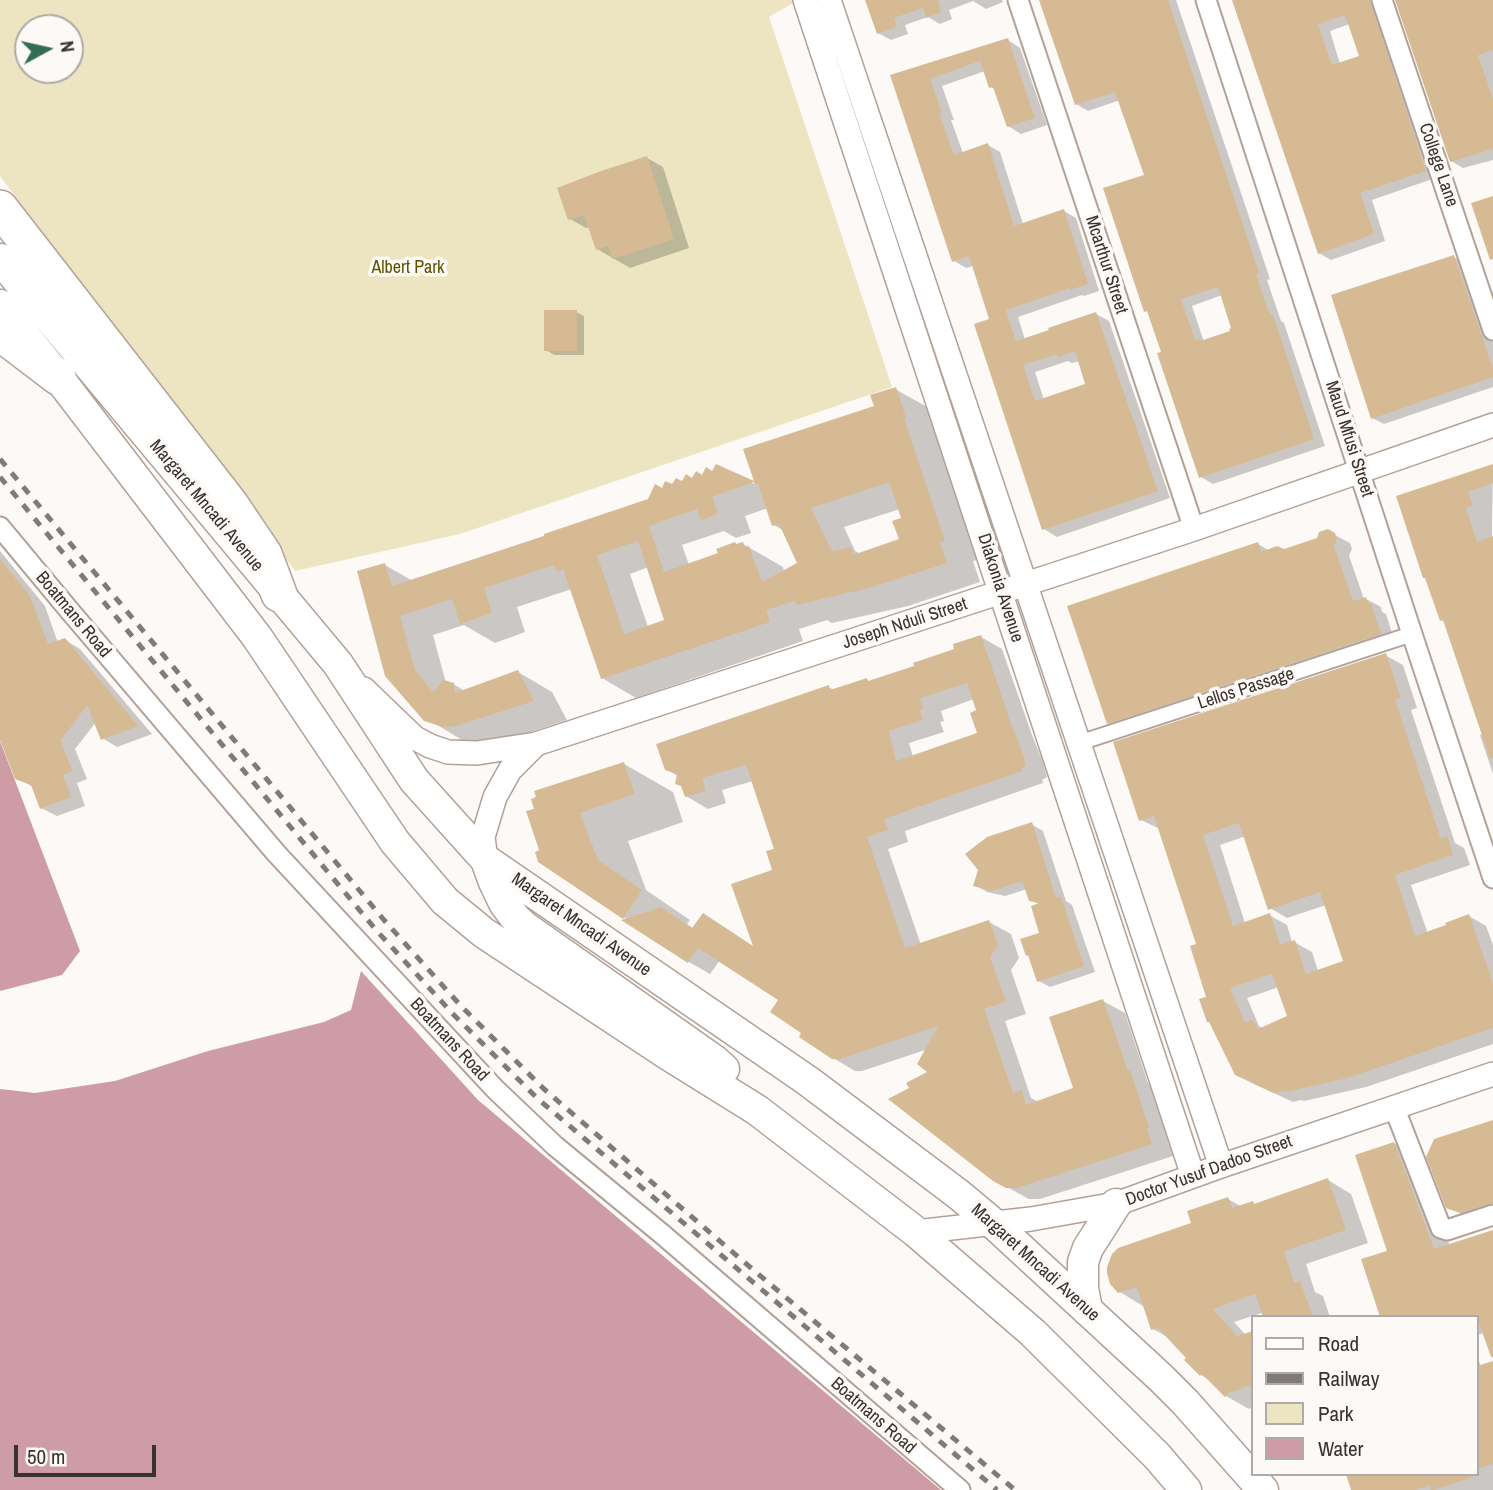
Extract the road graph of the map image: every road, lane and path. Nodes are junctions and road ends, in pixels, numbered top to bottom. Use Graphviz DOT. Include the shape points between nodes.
graph roads {
  1 [pos="805,0"];
  2 [pos="830,0"];
  3 [pos="1018,0"];
  4 [pos="1206,0"];
  5 [pos="1382,0"];
  6 [pos="0,208"];
  7 [pos="0,259"];
  8 [pos="926,290"];
  9 [pos="903,297"];
  10 [pos="0,305"];
  11 [pos="1493,330"];
  12 [pos="0,333"];
  13 [pos="58,377"];
  14 [pos="965,405"];
  15 [pos="942,412"];
  16 [pos="1493,425"];
  17 [pos="1359,471"];
  18 [pos="0,527"];
  19 [pos="1194,529"];
  20 [pos="1026,584"];
  21 [pos="1001,592"];
  22 [pos="279,594"];
  23 [pos="1412,634"];
  24 [pos="338,664"];
  25 [pos="1079,743"];
  26 [pos="536,744"];
  27 [pos="1090,775"];
  28 [pos="1064,783"];
  29 [pos="486,860"];
  30 [pos="1493,878"];
  31 [pos="1170,1014"];
  32 [pos="1143,1023"];
  33 [pos="1493,1073"];
  34 [pos="1394,1107"];
  35 [pos="757,1110"];
  36 [pos="1222,1166"];
  37 [pos="1193,1176"];
  38 [pos="1116,1204"];
  39 [pos="1493,1215"];
  40 [pos="995,1224"];
  41 [pos="916,1232"];
  42 [pos="1087,1310"];
  43 [pos="960,1490"];
  44 [pos="1186,1490"];
  45 [pos="1263,1490"];
  1 -- 9 [label="street, Diakonia Avenue"];
  2 -- 8 [label="street, Diakonia Avenue"];
  3 -- 19 [label="street, Mcarthur Street"];
  4 -- 17 [label="street, Maud Mfusi Street"];
  5 -- 11 [label="street, College Lane"];
  6 -- 22 [label="highway" via="231,505 264,554"];
  7 -- 22 [label="main road, Margaret Mncadi Avenue"];
  8 -- 9 [label="street"];
  8 -- 14 [label="street, Diakonia Avenue"];
  9 -- 15 [label="street, Diakonia Avenue"];
  10 -- 13 [label="main road, Margaret Mncadi Avenue"];
  12 -- 13 [label="highway"];
  13 -- 35 [label="main road, Margaret Mncadi Avenue" via="257,637 395,842 444,901 484,933"];
  14 -- 15 [label="street"];
  14 -- 20 [label="street, Diakonia Avenue"];
  15 -- 21 [label="street, Diakonia Avenue"];
  16 -- 17 [label="street, Joseph Nduli Street"];
  17 -- 19 [label="street, Joseph Nduli Street"];
  17 -- 23 [label="street, Maud Mfusi Street"];
  18 -- 43 [label="street, Boatmans Road" via="276,853 495,1089 555,1146"];
  19 -- 20 [label="street, Joseph Nduli Street"];
  20 -- 21 [label="street, Joseph Nduli Street"];
  20 -- 25 [label="street, Diakonia Avenue"];
  21 -- 26 [label="street, Joseph Nduli Street"];
  21 -- 28 [label="street, Diakonia Avenue"];
  22 -- 24 [label="main road, Margaret Mncadi Avenue"];
  23 -- 25 [label="street, Lellos Passage"];
  23 -- 30 [label="street, Maud Mfusi Street"];
  24 -- 26 [label="street, Joseph Nduli Street" via="415,738 430,746 477,753"];
  24 -- 29 [label="main road, Margaret Mncadi Avenue" via="414,780"];
  25 -- 27 [label="street, Diakonia Avenue"];
  26 -- 29 [label="street" via="510,770 495,796 483,837"];
  27 -- 28 [label="street"];
  27 -- 31 [label="street, Diakonia Avenue"];
  28 -- 32 [label="street, Diakonia Avenue"];
  29 -- 35 [label="main road" via="504,903 525,928 714,1060"];
  29 -- 40 [label="main road, Margaret Mncadi Avenue" via="808,1081"];
  31 -- 32 [label="street"];
  31 -- 36 [label="street, Diakonia Avenue"];
  32 -- 37 [label="street, Diakonia Avenue"];
  33 -- 34 [label="street, Doctor Yusuf Dadoo Street"];
  34 -- 36 [label="street, Doctor Yusuf Dadoo Street"];
  34 -- 39 [label="street" via="1441,1228"];
  35 -- 41 [label="main road, Margaret Mncadi Avenue"];
  36 -- 37 [label="street, Doctor Yusuf Dadoo Street"];
  37 -- 38 [label="street, Doctor Yusuf Dadoo Street"];
  38 -- 40 [label="street, Doctor Yusuf Dadoo Street"];
  38 -- 42 [label="main road" via="1083,1262"];
  40 -- 41 [label="street, Doctor Yusuf Dadoo Street"];
  40 -- 42 [label="main road, Margaret Mncadi Avenue"];
  41 -- 44 [label="main road, Margaret Mncadi Avenue" via="1033,1333"];
  42 -- 45 [label="main road, Margaret Mncadi Avenue" via="1185,1402"];
}
